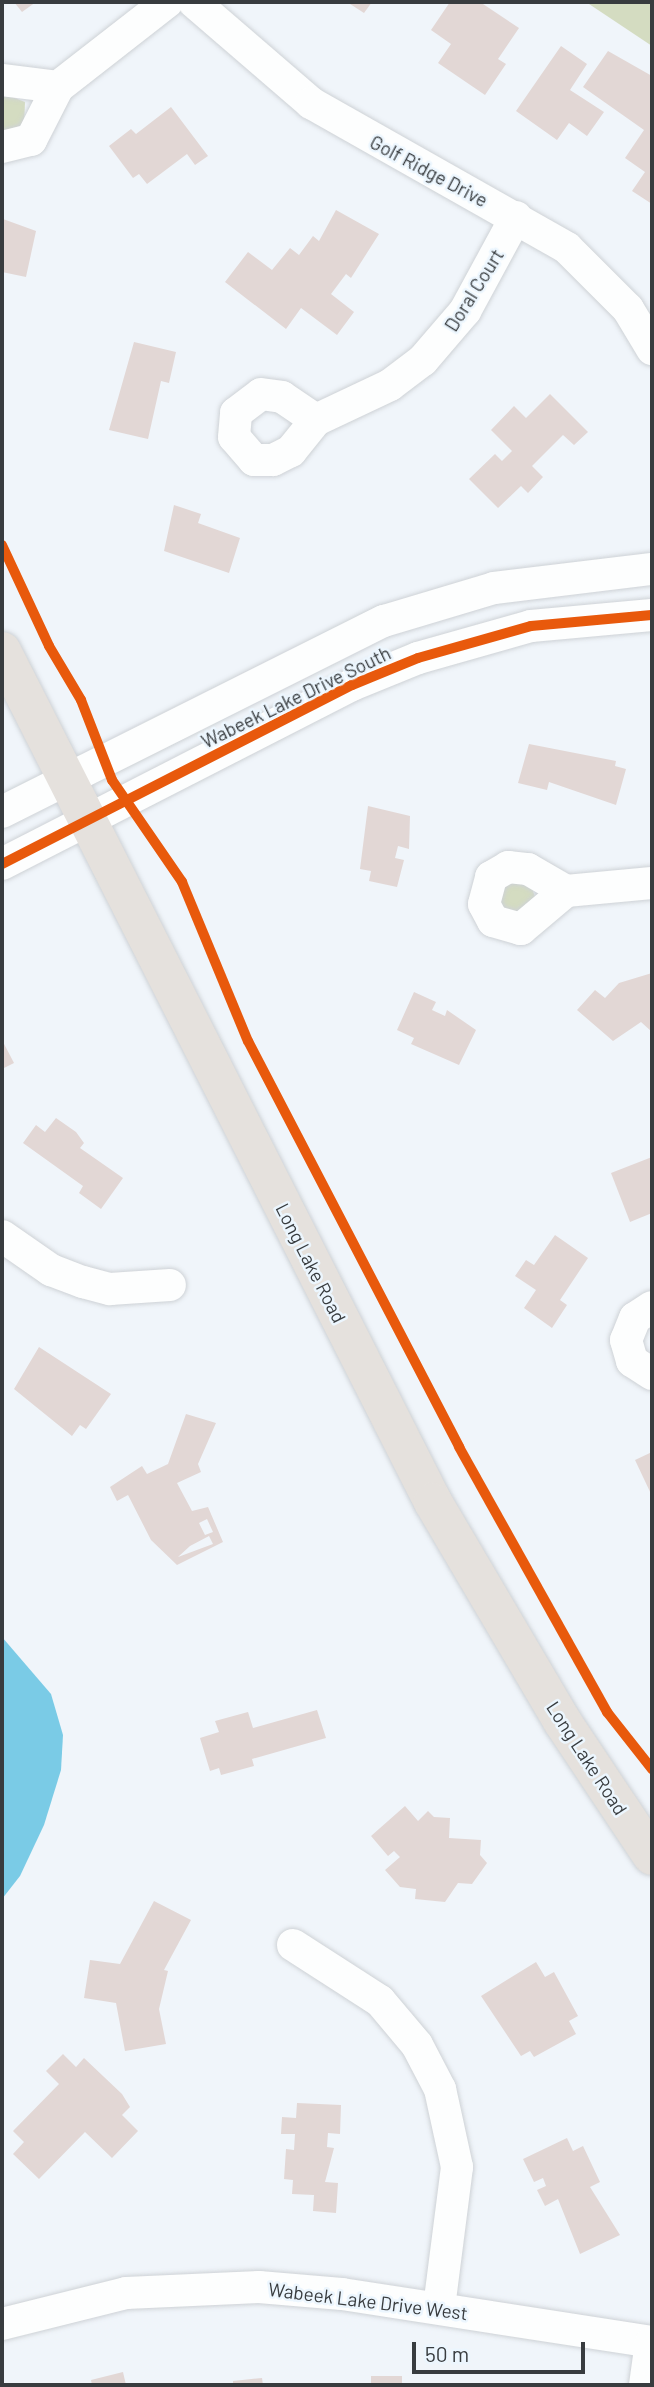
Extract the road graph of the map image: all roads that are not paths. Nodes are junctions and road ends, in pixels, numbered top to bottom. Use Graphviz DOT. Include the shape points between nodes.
graph roads {
  1 [pos="167,2"];
  2 [pos="194,2"];
  3 [pos="2,80"];
  4 [pos="58,87"];
  5 [pos="2,148"];
  6 [pos="516,218"];
  7 [pos="652,349"];
  8 [pos="316,420"];
  9 [pos="652,569"];
  10 [pos="652,615"];
  11 [pos="2,652"];
  12 [pos="68,778"];
  13 [pos="2,812"];
  14 [pos="89,820"];
  15 [pos="2,864"];
  16 [pos="652,883"];
  17 [pos="566,891"];
  18 [pos="2,1236"];
  19 [pos="170,1285"];
  20 [pos="652,1307"];
  21 [pos="652,1374"];
  22 [pos="652,1856"];
  23 [pos="293,1945"];
  24 [pos="439,2308"];
  25 [pos="2,2324"];
  26 [pos="652,2342"];
  27 [pos="645,2385"];
  1 -- 4 [label="street"];
  2 -- 6 [label="street, Golf Ridge Drive" via="247,54 311,103"];
  3 -- 4 [label="street"];
  4 -- 5 [label="street" via="31,140"];
  6 -- 7 [label="street, Golf Ridge Drive" via="598,275"];
  6 -- 8 [label="street, Doral Court" via="465,311 423,360 362,401"];
  9 -- 12 [label="street, Wabeek Lake Drive South" via="494,588 384,621"];
  10 -- 14 [label="street, Wabeek Lake Drive South" via="531,626 418,658 352,685"];
  11 -- 12 [label="main road, Long Lake Road"];
  12 -- 13 [label="street, Wabeek Lake Drive South"];
  12 -- 14 [label="main road, Long Lake Road"];
  14 -- 15 [label="street, Wabeek Lake Drive South"];
  14 -- 22 [label="main road, Long Lake Road" via="433,1502 562,1721"];
  16 -- 17 [label="street"];
  18 -- 19 [label="street" via="51,1270 83,1282 110,1289"];
  20 -- 21 [label="street" via="635,1318 626,1339 632,1361"];
  23 -- 24 [label="street" via="380,2001 417,2045 440,2089 457,2167"];
  24 -- 25 [label="street, Wabeek Lake Drive West" via="306,2290 198,2287 126,2293"];
  24 -- 26 [label="street, Wabeek Lake Drive West"];
  26 -- 27 [label="street"];
}
